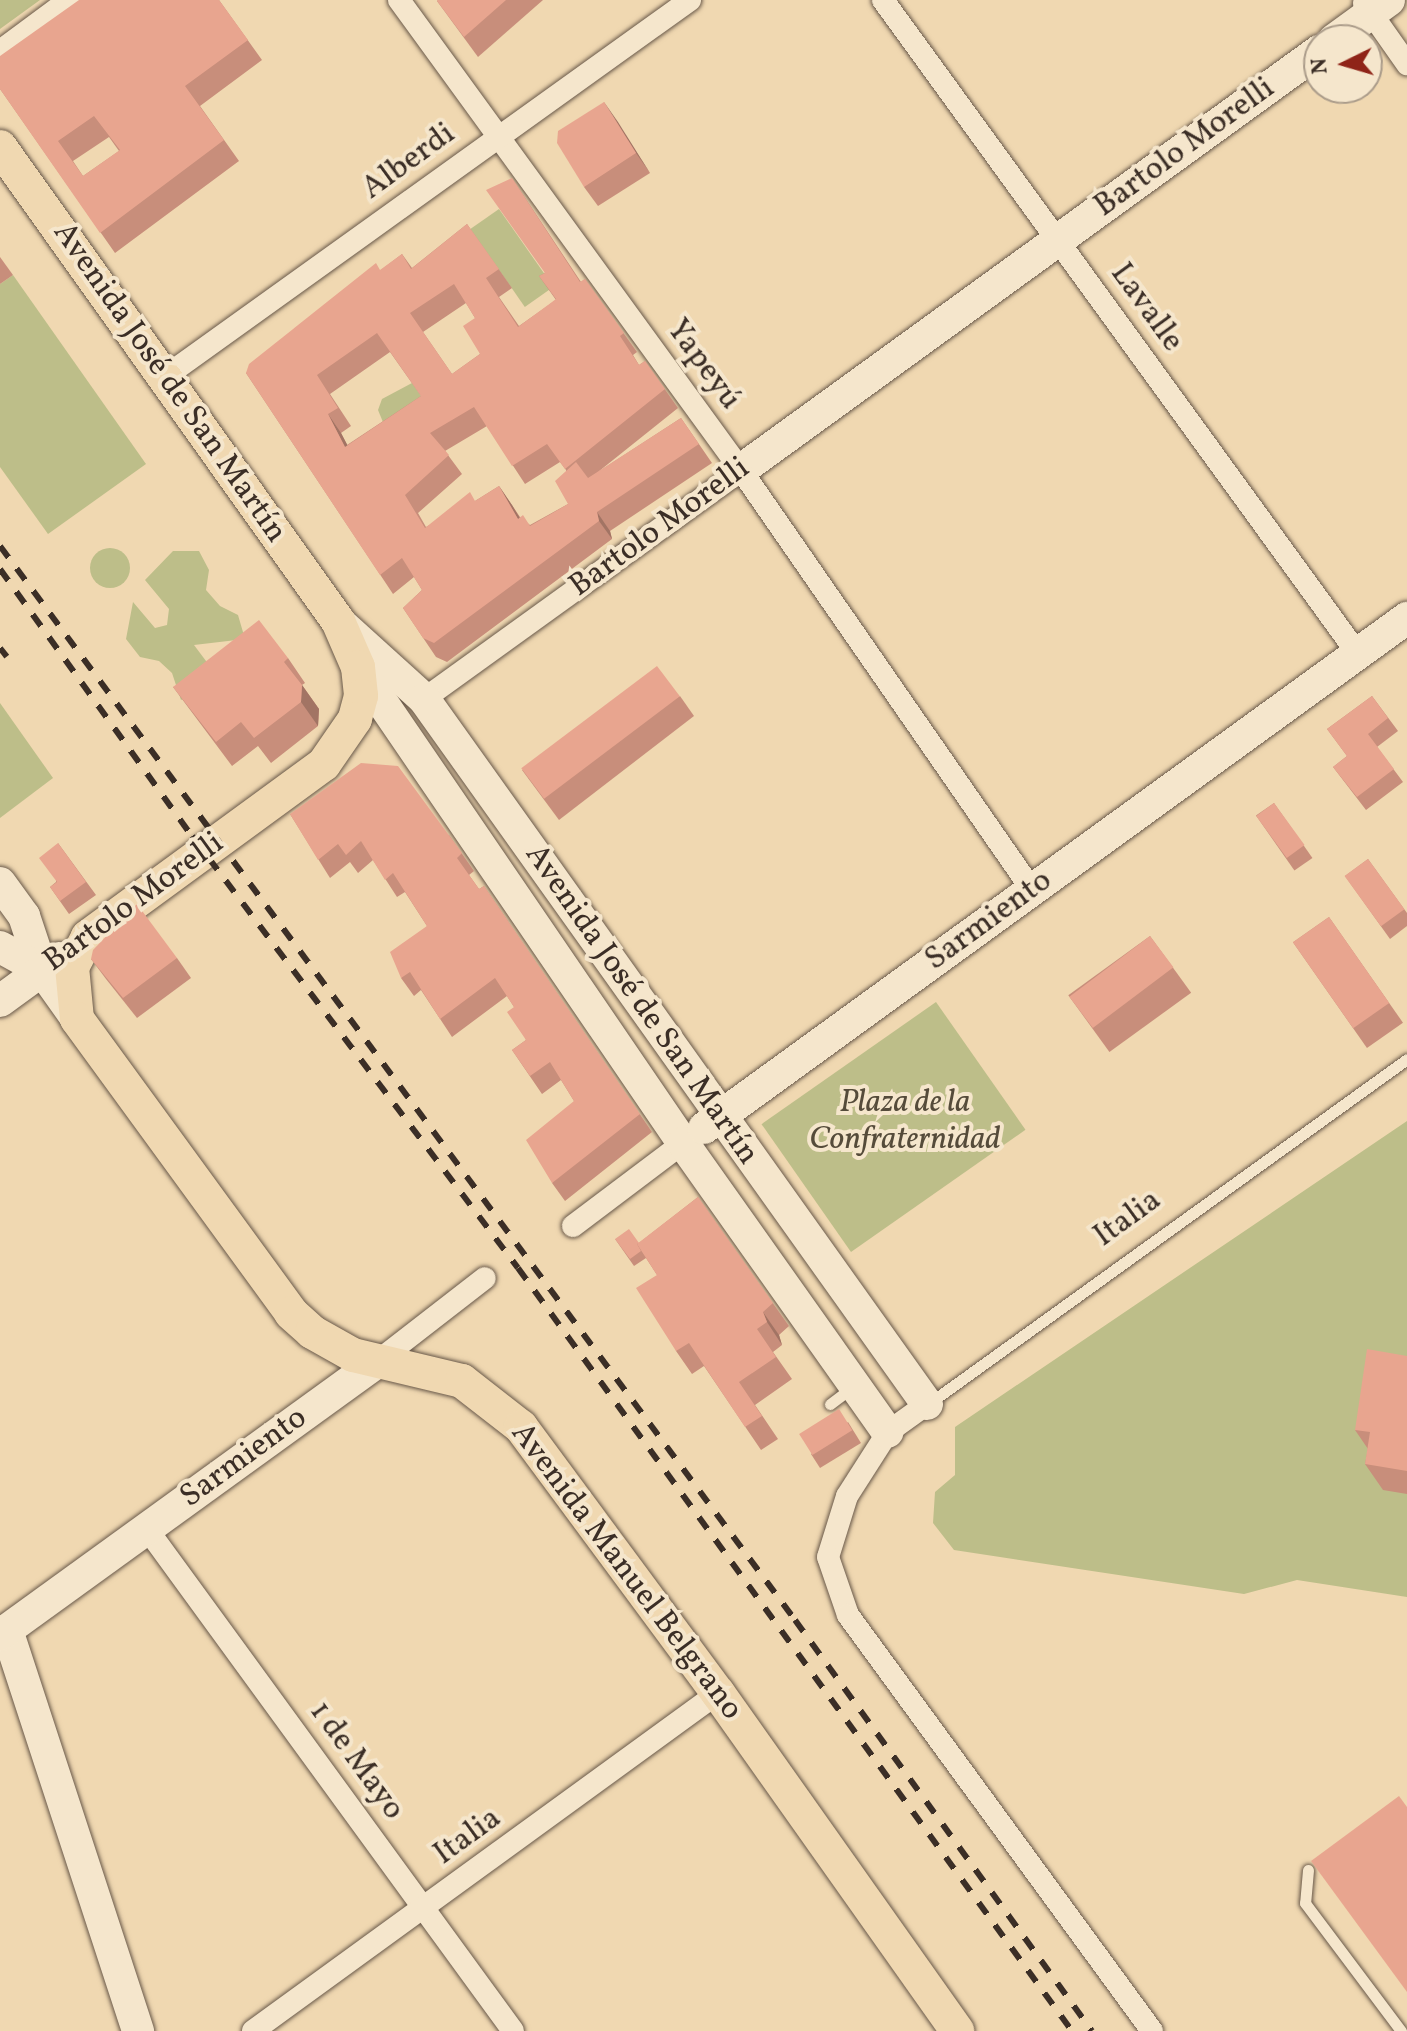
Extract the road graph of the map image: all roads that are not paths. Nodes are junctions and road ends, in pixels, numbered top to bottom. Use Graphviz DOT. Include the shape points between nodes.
graph roads {
  1 [pos="69,0"];
  2 [pos="399,0"];
  3 [pos="690,0"];
  4 [pos="883,0"];
  5 [pos="1374,4"];
  6 [pos="1352,24"];
  7 [pos="0,51"];
  8 [pos="1303,63"];
  9 [pos="1407,64"];
  10 [pos="498,138"];
  11 [pos="0,147"];
  12 [pos="1057,240"];
  13 [pos="166,376"];
  14 [pos="741,470"];
  15 [pos="1407,618"];
  16 [pos="338,621"];
  17 [pos="1358,654"];
  18 [pos="358,667"];
  19 [pos="424,699"];
  20 [pos="389,718"];
  21 [pos="343,743"];
  22 [pos="0,883"];
  23 [pos="1032,890"];
  24 [pos="88,937"];
  25 [pos="0,947"];
  26 [pos="42,970"];
  27 [pos="0,1001"];
  28 [pos="77,1019"];
  29 [pos="1407,1059"];
  30 [pos="719,1117"];
  31 [pos="683,1143"];
  32 [pos="573,1226"];
  33 [pos="485,1278"];
  34 [pos="378,1361"];
  35 [pos="927,1404"];
  36 [pos="888,1432"];
  37 [pos="147,1529"];
  38 [pos="2,1629"];
  39 [pos="718,1693"];
  40 [pos="1308,1870"];
  41 [pos="424,1909"];
  42 [pos="138,2031"];
  43 [pos="253,2031"];
  44 [pos="513,2031"];
  45 [pos="957,2031"];
  46 [pos="1152,2031"];
  47 [pos="1401,2031"];
  1 -- 7 [label="street"];
  2 -- 10 [label="street, Yapeyú"];
  3 -- 10 [label="street, Alberdi"];
  4 -- 12 [label="street, Lavalle"];
  5 -- 6 [label="street"];
  5 -- 9 [label="street"];
  8 -- 12 [label="street, Bartolo Morelli"];
  10 -- 13 [label="street, Alberdi"];
  10 -- 14 [label="street, Yapeyú"];
  11 -- 13 [label="main road, Avenida José de San Martín"];
  12 -- 14 [label="street, Bartolo Morelli"];
  12 -- 17 [label="street, Lavalle"];
  13 -- 16 [label="main road, Avenida José de San Martín"];
  14 -- 19 [label="street, Bartolo Morelli"];
  14 -- 23 [label="street, Yapeyú"];
  15 -- 17 [label="street, Sarmiento"];
  16 -- 18 [label="main road, Avenida José de San Martín"];
  16 -- 19 [label="street, Avenida José de San Martín"];
  17 -- 23 [label="street, Sarmiento"];
  18 -- 20 [label="street, Avenida José de San Martín"];
  18 -- 21 [label="main road" via="361,696"];
  19 -- 20 [label="street, Bartolo Morelli"];
  19 -- 30 [label="street, Avenida José de San Martín"];
  20 -- 21 [label="street, Bartolo Morelli"];
  20 -- 31 [label="street, Avenida José de San Martín"];
  21 -- 24 [label="main road, Bartolo Morelli" via="324,764"];
  22 -- 26 [label="street, Avenida Manuel Belgrano" via="24,916"];
  23 -- 30 [label="street, Sarmiento"];
  24 -- 26 [label="street, Bartolo Morelli"];
  24 -- 28 [label="main road" via="72,967"];
  25 -- 26 [label="street, Avenida Manuel Belgrano"];
  26 -- 27 [label="street, Bartolo Morelli"];
  26 -- 28 [label="street, Avenida Manuel Belgrano"];
  28 -- 34 [label="main road, Avenida Manuel Belgrano" via="291,1313 333,1345"];
  29 -- 35 [label="lane, Italia"];
  30 -- 31 [label="street, Sarmiento"];
  30 -- 35 [label="street, Avenida José de San Martín"];
  31 -- 32 [label="street, Sarmiento"];
  31 -- 36 [label="street, Avenida José de San Martín" via="842,1394"];
  33 -- 34 [label="street, Sarmiento"];
  34 -- 37 [label="street, Sarmiento"];
  34 -- 39 [label="main road, Avenida Manuel Belgrano" via="462,1381 521,1427"];
  35 -- 36 [label="street, Italia"];
  36 -- 46 [label="street" via="847,1496 828,1557 848,1615"];
  37 -- 38 [label="street, Sarmiento"];
  37 -- 41 [label="street, 1 de Mayo"];
  38 -- 42 [label="street"];
  39 -- 41 [label="street, Italia"];
  39 -- 45 [label="main road, Avenida Manuel Belgrano"];
  40 -- 47 [label="lane" via="1305,1903"];
  41 -- 43 [label="street, Italia"];
  41 -- 44 [label="street, 1 de Mayo"];
}
